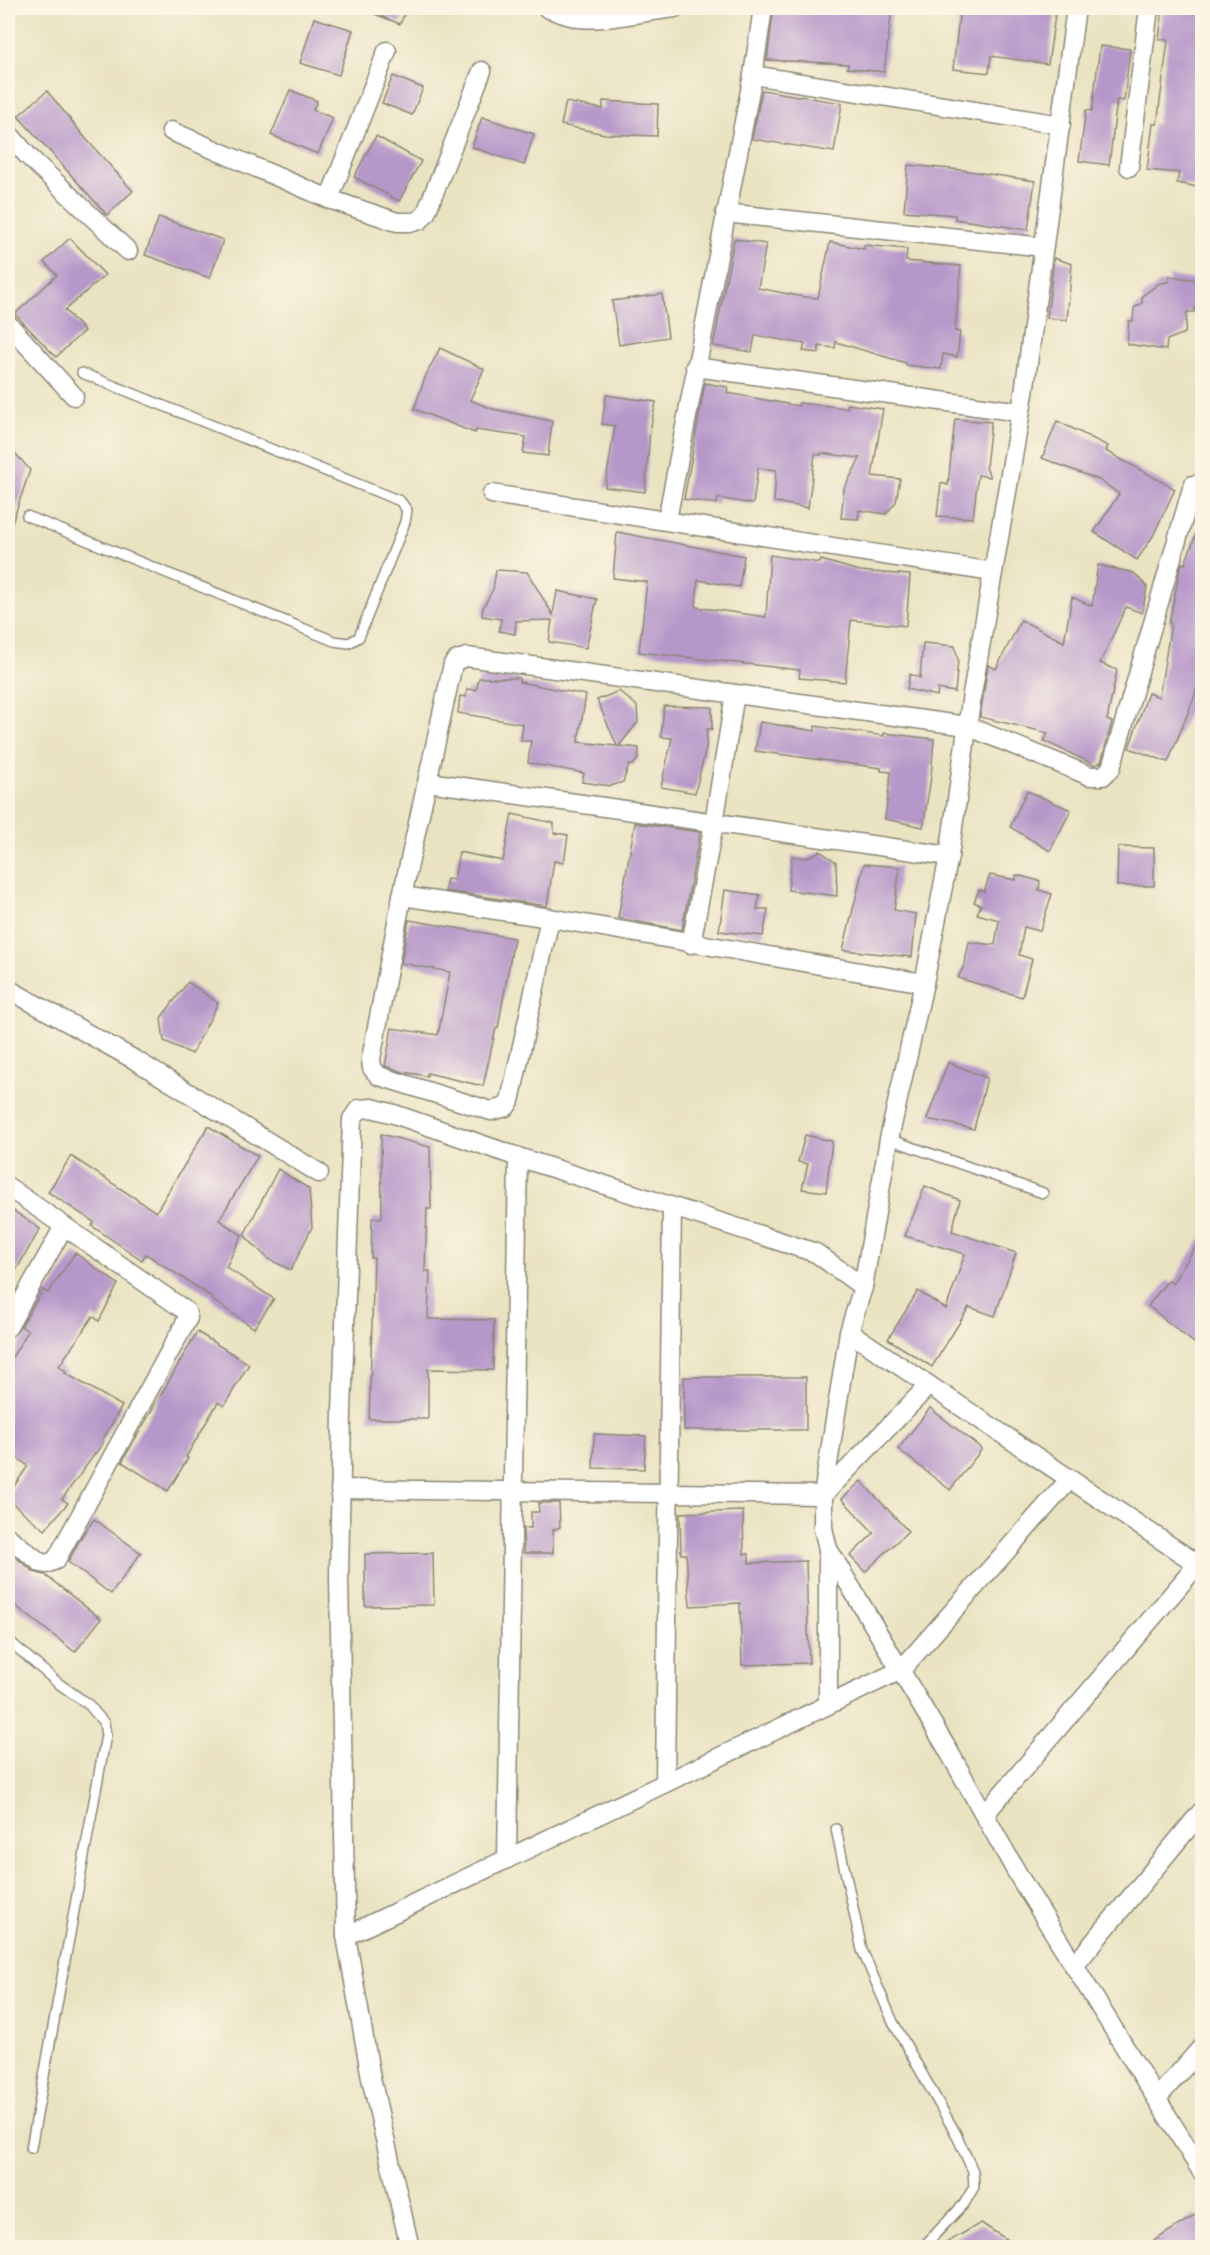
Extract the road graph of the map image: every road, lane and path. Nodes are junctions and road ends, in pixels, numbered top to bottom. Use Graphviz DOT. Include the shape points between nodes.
graph roads {
  1 [pos="547,8"];
  2 [pos="675,8"];
  3 [pos="763,8"];
  4 [pos="1077,8"];
  5 [pos="1149,8"];
  6 [pos="387,51"];
  7 [pos="482,71"];
  8 [pos="753,75"];
  9 [pos="1061,125"];
  10 [pos="171,131"];
  11 [pos="8,133"];
  12 [pos="1129,167"];
  13 [pos="329,199"];
  14 [pos="725,213"];
  15 [pos="1044,247"];
  16 [pos="128,251"];
  17 [pos="8,324"];
  18 [pos="695,367"];
  19 [pos="82,373"];
  20 [pos="74,396"];
  21 [pos="1020,412"];
  22 [pos="1193,485"];
  23 [pos="492,494"];
  24 [pos="27,516"];
  25 [pos="667,520"];
  26 [pos="993,572"];
  27 [pos="735,694"];
  28 [pos="967,726"];
  29 [pos="428,783"];
  30 [pos="714,823"];
  31 [pos="949,856"];
  32 [pos="402,896"];
  33 [pos="550,918"];
  34 [pos="691,944"];
  35 [pos="924,983"];
  36 [pos="8,989"];
  37 [pos="889,1139"];
  38 [pos="518,1157"];
  39 [pos="319,1173"];
  40 [pos="8,1186"];
  41 [pos="1043,1193"];
  42 [pos="672,1207"];
  43 [pos="64,1226"];
  44 [pos="862,1287"];
  45 [pos="8,1327"];
  46 [pos="849,1332"];
  47 [pos="929,1385"];
  48 [pos="1070,1479"];
  49 [pos="340,1489"];
  50 [pos="512,1491"];
  51 [pos="669,1493"];
  52 [pos="823,1495"];
  53 [pos="8,1537"];
  54 [pos="828,1549"];
  55 [pos="1200,1565"];
  56 [pos="8,1640"];
  57 [pos="901,1670"];
  58 [pos="828,1705"];
  59 [pos="664,1783"];
  60 [pos="1203,1811"];
  61 [pos="984,1815"];
  62 [pos="836,1829"];
  63 [pos="507,1859"];
  64 [pos="346,1936"];
  65 [pos="1074,1966"];
  66 [pos="1203,2047"];
  67 [pos="1157,2098"];
  68 [pos="31,2148"];
  69 [pos="1203,2172"];
  70 [pos="410,2247"];
  71 [pos="922,2247"];
  1 -- 2 [label="street" via="581,18 600,18"];
  3 -- 8 [label="street"];
  4 -- 9 [label="street"];
  5 -- 12 [label="street"];
  6 -- 13 [label="street"];
  7 -- 13 [label="street" via="426,213 420,219 397,222"];
  8 -- 9 [label="street"];
  8 -- 14 [label="street"];
  9 -- 15 [label="street"];
  10 -- 13 [label="street"];
  11 -- 16 [label="street"];
  14 -- 15 [label="street"];
  14 -- 18 [label="street"];
  15 -- 21 [label="street"];
  17 -- 20 [label="street"];
  18 -- 21 [label="street"];
  18 -- 25 [label="street"];
  19 -- 24 [label="lane" via="400,501 407,510 405,522 359,637 349,642 334,641"];
  21 -- 26 [label="street"];
  22 -- 28 [label="street" via="1108,774 1090,776"];
  23 -- 25 [label="street"];
  25 -- 26 [label="street"];
  26 -- 28 [label="street"];
  27 -- 28 [label="street"];
  27 -- 29 [label="street" via="463,658 453,664"];
  27 -- 30 [label="street"];
  28 -- 31 [label="street"];
  29 -- 30 [label="street"];
  29 -- 32 [label="street"];
  30 -- 31 [label="street"];
  30 -- 34 [label="street"];
  31 -- 35 [label="street"];
  32 -- 33 [label="street"];
  32 -- 33 [label="street" via="372,1068 379,1076 491,1111 506,1107 510,1101"];
  33 -- 34 [label="street"];
  34 -- 35 [label="street"];
  35 -- 37 [label="street"];
  36 -- 39 [label="street" via="135,1060"];
  37 -- 41 [label="lane"];
  37 -- 44 [label="street"];
  38 -- 42 [label="street"];
  38 -- 49 [label="street" via="372,1108 359,1108 352,1119"];
  38 -- 50 [label="street"];
  40 -- 43 [label="street"];
  42 -- 44 [label="street" via="816,1253"];
  42 -- 51 [label="street"];
  43 -- 45 [label="street"];
  43 -- 53 [label="street" via="186,1311 188,1318 56,1560 41,1563"];
  44 -- 46 [label="street"];
  46 -- 47 [label="street"];
  46 -- 52 [label="street"];
  47 -- 48 [label="street"];
  47 -- 52 [label="street"];
  48 -- 55 [label="street"];
  48 -- 57 [label="street"];
  49 -- 50 [label="street"];
  49 -- 64 [label="street"];
  50 -- 51 [label="street"];
  50 -- 63 [label="street"];
  51 -- 52 [label="street"];
  51 -- 59 [label="street"];
  52 -- 54 [label="street" via="823,1528"];
  54 -- 57 [label="street"];
  54 -- 58 [label="street"];
  55 -- 61 [label="street"];
  56 -- 68 [label="lane" via="89,1705 104,1723 106,1735"];
  57 -- 58 [label="street"];
  57 -- 61 [label="street"];
  58 -- 59 [label="street"];
  59 -- 63 [label="street"];
  60 -- 65 [label="street"];
  61 -- 65 [label="street"];
  62 -- 71 [label="lane" via="862,1950 893,2022 973,2171 974,2187 964,2204"];
  63 -- 64 [label="street"];
  64 -- 70 [label="street" via="371,2078"];
  65 -- 67 [label="street"];
  66 -- 67 [label="street"];
  67 -- 69 [label="street"];
}
